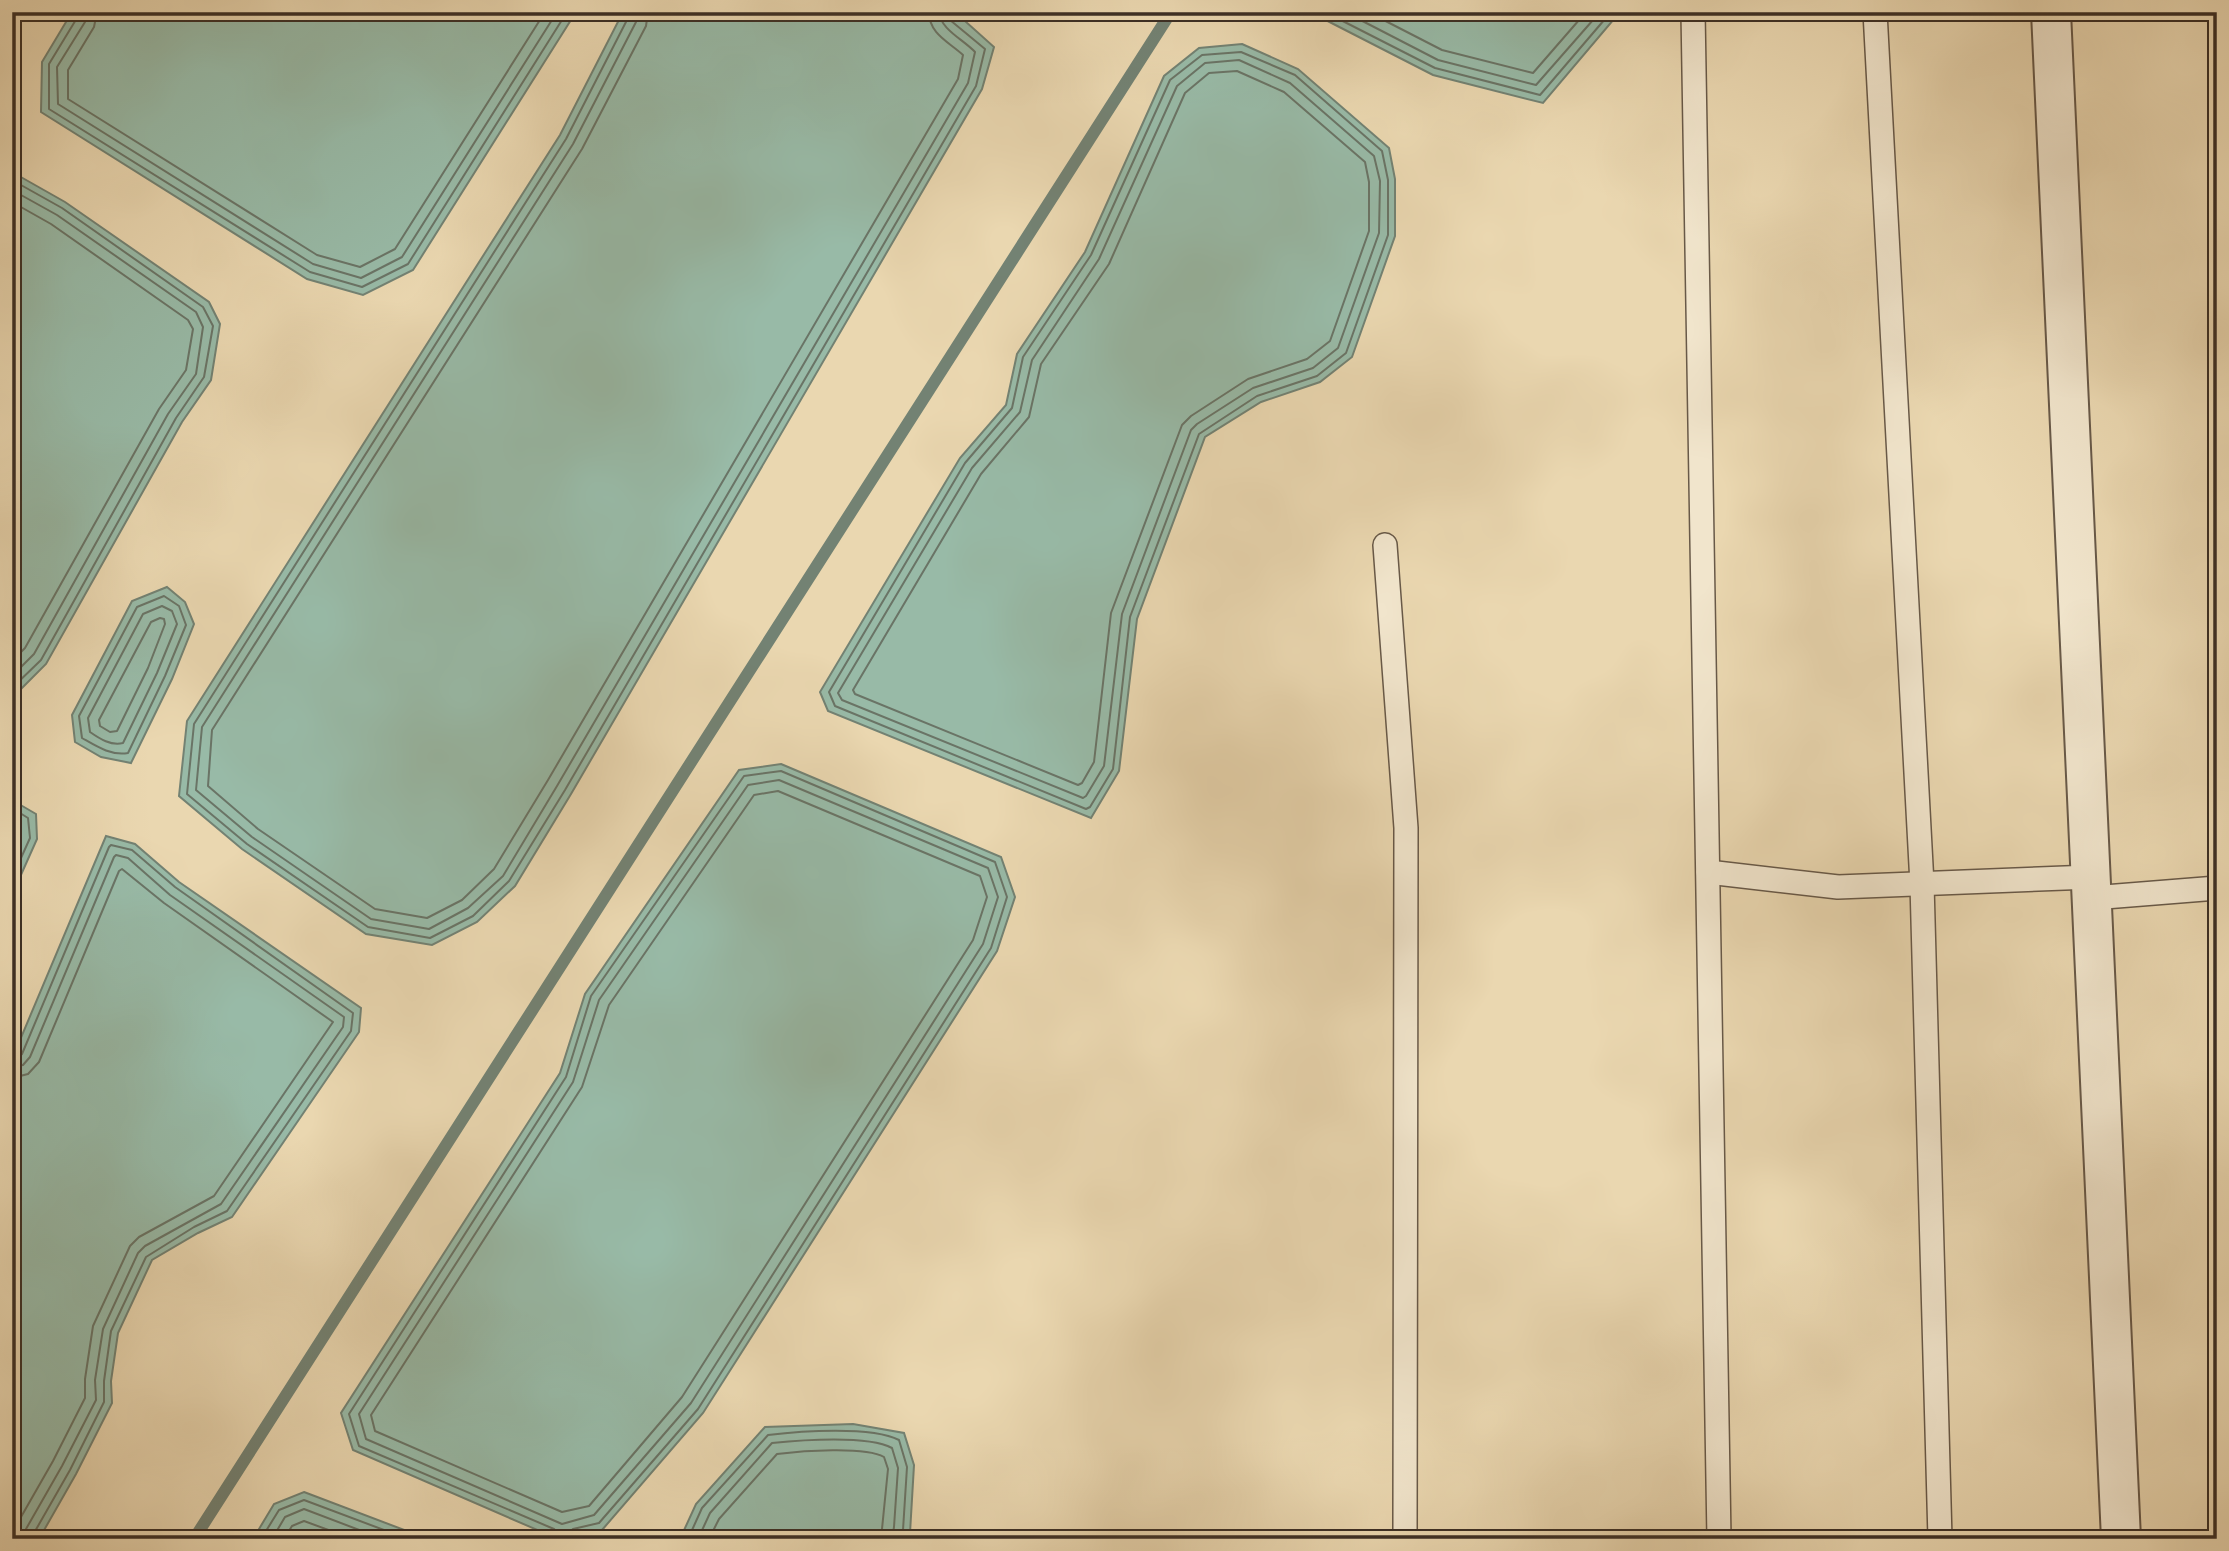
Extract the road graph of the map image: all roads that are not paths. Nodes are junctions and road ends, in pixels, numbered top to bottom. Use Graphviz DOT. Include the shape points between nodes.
graph roads {
  1 [pos="1693,12"];
  2 [pos="1875,12"];
  3 [pos="2051,12"];
  4 [pos="1385,545"];
  5 [pos="1708,872"];
  6 [pos="1922,884"];
  7 [pos="2091,888"];
  8 [pos="2217,888"];
  9 [pos="1405,1539"];
  10 [pos="1719,1539"];
  11 [pos="1940,1539"];
  12 [pos="2121,1539"];
  1 -- 5 [label="lane"];
  2 -- 6 [label="lane"];
  3 -- 7 [label="street"];
  4 -- 9 [label="lane" via="1406,828"];
  5 -- 6 [label="lane" via="1839,887"];
  5 -- 10 [label="lane"];
  6 -- 7 [label="lane"];
  6 -- 11 [label="lane"];
  7 -- 8 [label="lane"];
  7 -- 12 [label="street"];
}
